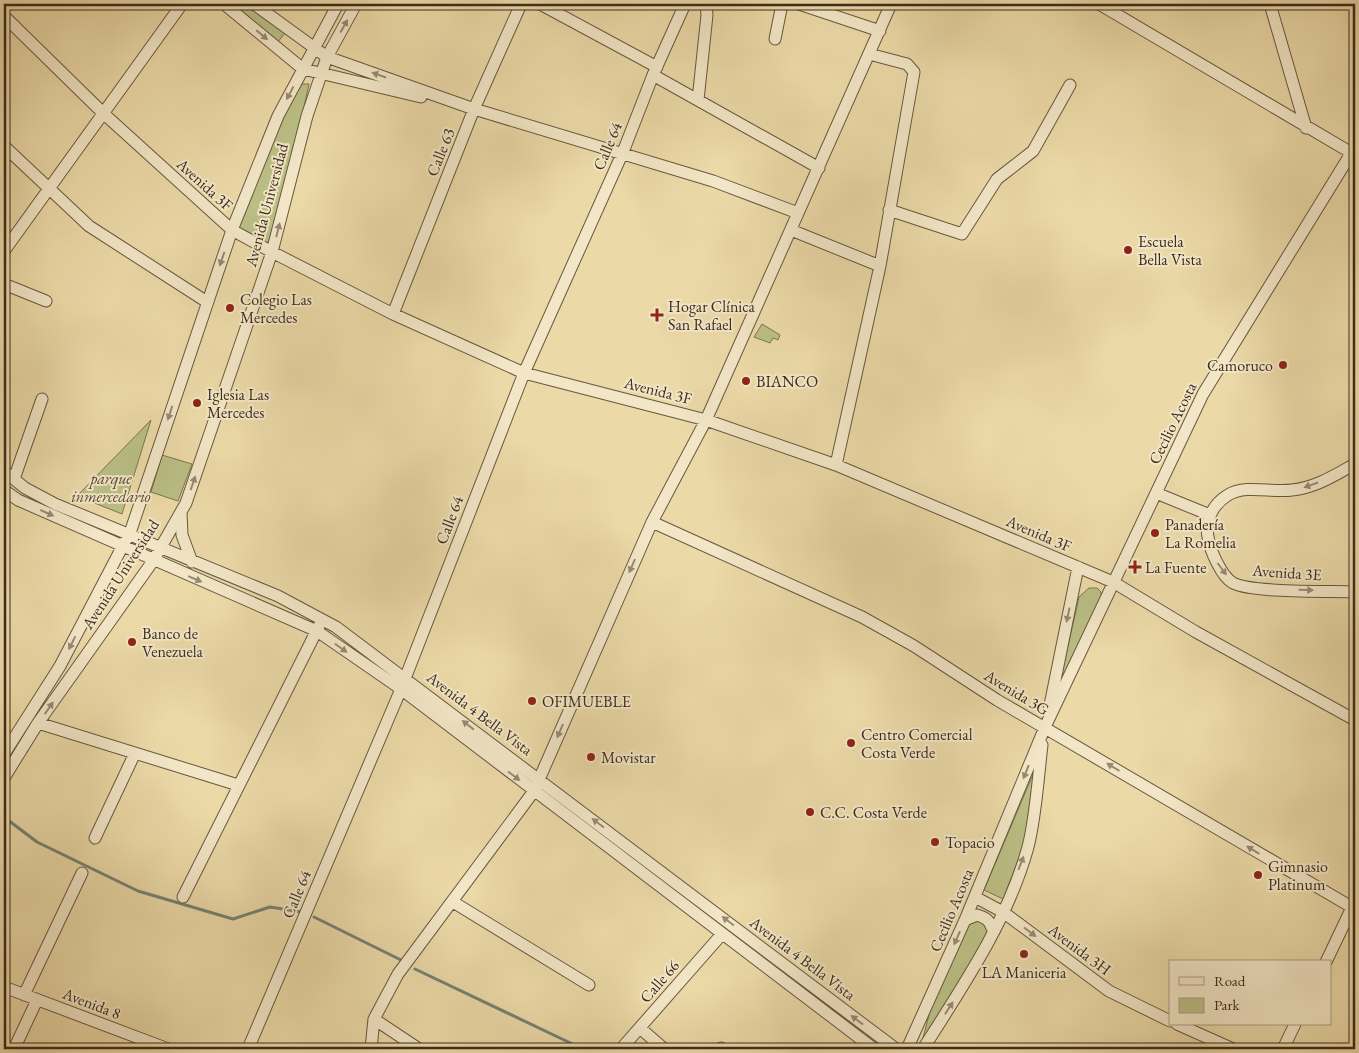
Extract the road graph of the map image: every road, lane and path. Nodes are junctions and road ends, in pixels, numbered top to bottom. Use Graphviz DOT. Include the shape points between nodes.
graph roads {
  1 [pos="182,4"];
  2 [pos="224,4"];
  3 [pos="254,4"];
  4 [pos="338,4"];
  5 [pos="356,4"];
  6 [pos="521,4"];
  7 [pos="540,4"];
  8 [pos="685,4"];
  9 [pos="706,4"];
  10 [pos="782,4"];
  11 [pos="799,4"];
  12 [pos="1099,4"];
  13 [pos="1270,4"];
  14 [pos="887,5"];
  15 [pos="4,16"];
  16 [pos="880,31"];
  17 [pos="775,39"];
  18 [pos="314,49"];
  19 [pos="869,54"];
  20 [pos="327,58"];
  21 [pos="303,69"];
  22 [pos="655,71"];
  23 [pos="321,75"];
  24 [pos="1070,84"];
  25 [pos="698,100"];
  26 [pos="474,109"];
  27 [pos="103,112"];
  28 [pos="1306,128"];
  29 [pos="4,146"];
  30 [pos="623,152"];
  31 [pos="1354,152"];
  32 [pos="819,168"];
  33 [pos="49,187"];
  34 [pos="889,210"];
  35 [pos="798,213"];
  36 [pos="232,230"];
  37 [pos="791,230"];
  38 [pos="4,251"];
  39 [pos="272,252"];
  40 [pos="880,266"];
  41 [pos="4,284"];
  42 [pos="46,300"];
  43 [pos="207,302"];
  44 [pos="393,314"];
  45 [pos="524,373"];
  46 [pos="42,399"];
  47 [pos="706,420"];
  48 [pos="1355,464"];
  49 [pos="836,465"];
  50 [pos="4,472"];
  51 [pos="14,479"];
  52 [pos="4,490"];
  53 [pos="1156,493"];
  54 [pos="181,511"];
  55 [pos="1210,515"];
  56 [pos="652,522"];
  57 [pos="129,534"];
  58 [pos="122,547"];
  59 [pos="159,548"];
  60 [pos="152,561"];
  61 [pos="192,562"];
  62 [pos="1078,567"];
  63 [pos="1113,582"];
  64 [pos="1355,592"];
  65 [pos="323,619"];
  66 [pos="317,631"];
  67 [pos="405,677"];
  68 [pos="400,690"];
  69 [pos="1355,720"];
  70 [pos="38,723"];
  71 [pos="1045,727"];
  72 [pos="135,753"];
  73 [pos="4,754"];
  74 [pos="4,778"];
  75 [pos="539,780"];
  76 [pos="238,784"];
  77 [pos="534,791"];
  78 [pos="95,838"];
  79 [pos="82,873"];
  80 [pos="183,897"];
  81 [pos="975,897"];
  82 [pos="453,902"];
  83 [pos="1354,906"];
  84 [pos="1003,912"];
  85 [pos="965,920"];
  86 [pos="993,931"];
  87 [pos="722,934"];
  88 [pos="1327,960"];
  89 [pos="589,985"];
  90 [pos="4,987"];
  91 [pos="24,995"];
  92 [pos="37,1000"];
  93 [pos="374,1019"];
  94 [pos="1169,1021"];
  95 [pos="1181,1026"];
  96 [pos="1294,1026"];
  97 [pos="640,1028"];
  98 [pos="14,1049"];
  99 [pos="168,1049"];
  100 [pos="248,1049"];
  101 [pos="371,1049"];
  102 [pos="419,1049"];
  103 [pos="621,1049"];
  104 [pos="664,1049"];
  105 [pos="874,1049"];
  106 [pos="896,1049"];
  107 [pos="907,1049"];
  108 [pos="923,1049"];
  109 [pos="1233,1049"];
  110 [pos="1283,1049"];
  1 -- 27 [label="street"];
  2 -- 21 [label="street, one-way"];
  3 -- 18 [label="street"];
  4 -- 18 [label="street, Avenida Universidad"];
  20 -- 5 [label="street, Avenida Universidad, one-way"];
  6 -- 26 [label="street, Calle 63"];
  7 -- 22 [label="street"];
  8 -- 22 [label="street, Calle 64"];
  9 -- 25 [label="street"];
  10 -- 17 [label="street"];
  11 -- 16 [label="street"];
  12 -- 28 [label="street"];
  13 -- 28 [label="street"];
  14 -- 16 [label="street"];
  15 -- 27 [label="street, Avenida 3F"];
  16 -- 19 [label="street"];
  18 -- 20 [label="street"];
  18 -- 21 [label="street, Avenida Universidad"];
  19 -- 32 [label="street"];
  19 -- 34 [label="street" via="907,64 914,72"];
  20 -- 23 [label="street, Avenida Universidad"];
  26 -- 20 [label="street, one-way"];
  21 -- 23 [label="street"];
  21 -- 36 [label="street, Avenida Universidad, one-way" via="278,116"];
  22 -- 25 [label="street"];
  22 -- 30 [label="street, Calle 64"];
  23 -- 26 [label="street"];
  39 -- 23 [label="street, Avenida Universidad, one-way" via="307,116"];
  24 -- 34 [label="street" via="1033,151 997,179 962,234"];
  25 -- 32 [label="street"];
  26 -- 30 [label="street"];
  26 -- 44 [label="street, Calle 63"];
  27 -- 33 [label="street"];
  27 -- 36 [label="street, Avenida 3F"];
  28 -- 31 [label="street"];
  29 -- 33 [label="street"];
  30 -- 35 [label="street"];
  30 -- 45 [label="street, Calle 64"];
  31 -- 53 [label="street, Cecilio Acosta" via="1203,394"];
  32 -- 35 [label="street"];
  33 -- 38 [label="street"];
  33 -- 43 [label="street" via="90,226"];
  34 -- 40 [label="street"];
  35 -- 37 [label="street"];
  36 -- 39 [label="street, Avenida 3F"];
  36 -- 43 [label="street, Avenida Universidad, one-way"];
  37 -- 40 [label="street"];
  37 -- 47 [label="street"];
  39 -- 44 [label="street, Avenida 3F"];
  54 -- 39 [label="street, Avenida Universidad, one-way"];
  40 -- 49 [label="street"];
  41 -- 42 [label="street"];
  43 -- 57 [label="street, Avenida Universidad, one-way"];
  44 -- 45 [label="street, Avenida 3F"];
  45 -- 47 [label="street, Avenida 3F"];
  45 -- 67 [label="street, Calle 64"];
  46 -- 51 [label="street"];
  47 -- 49 [label="street, Avenida 3F"];
  47 -- 56 [label="street"];
  48 -- 55 [label="street, one-way" via="1305,488 1242,490 1229,494 1218,502"];
  49 -- 62 [label="street, Avenida 3F"];
  50 -- 51 [label="street, Avenida 4 Bella Vista"];
  51 -- 57 [label="street, Avenida 4 Bella Vista" via="55,504"];
  52 -- 58 [label="street, Avenida 4 Bella Vista, one-way" via="18,500"];
  53 -- 55 [label="street"];
  53 -- 63 [label="street, Cecilio Acosta"];
  54 -- 59 [label="street, Avenida Universidad"];
  54 -- 61 [label="street" via="182,535"];
  55 -- 64 [label="street, Avenida 3E, one-way" via="1207,530 1209,548 1233,583 1257,588"];
  56 -- 71 [label="street, Avenida 3G" via="862,616"];
  56 -- 75 [label="street, one-way"];
  57 -- 58 [label="street, Avenida Universidad"];
  57 -- 59 [label="street, Avenida 4 Bella Vista"];
  58 -- 60 [label="street, Avenida 4 Bella Vista"];
  58 -- 73 [label="street, Avenida Universidad, one-way" via="60,666"];
  59 -- 60 [label="street, Avenida Universidad"];
  59 -- 61 [label="street, Avenida 4 Bella Vista"];
  60 -- 66 [label="street, Avenida 4 Bella Vista, one-way"];
  70 -- 60 [label="street, Avenida Universidad, one-way"];
  61 -- 65 [label="street, Avenida 4 Bella Vista" via="278,596"];
  62 -- 63 [label="street, Avenida 3F"];
  62 -- 71 [label="street, one-way"];
  63 -- 69 [label="street, Avenida 3F"];
  63 -- 71 [label="street, Cecilio Acosta"];
  65 -- 66 [label="street"];
  65 -- 67 [label="street, Avenida 4 Bella Vista"];
  66 -- 68 [label="street, Avenida 4 Bella Vista, one-way"];
  66 -- 76 [label="street"];
  67 -- 68 [label="street, Calle 64"];
  75 -- 67 [label="street, Avenida 4 Bella Vista, one-way"];
  68 -- 77 [label="street, Avenida 4 Bella Vista, one-way"];
  68 -- 100 [label="street, Calle 64"];
  70 -- 72 [label="street"];
  70 -- 74 [label="street, Avenida Universidad"];
  71 -- 81 [label="street, Cecilio Acosta, one-way"];
  83 -- 71 [label="street, Avenida 3G, one-way"];
  84 -- 71 [label="street, Cecilio Acosta, one-way" via="1028,846"];
  72 -- 76 [label="street"];
  72 -- 78 [label="street"];
  75 -- 77 [label="street"];
  106 -- 75 [label="street, Avenida 4 Bella Vista, one-way"];
  76 -- 80 [label="street"];
  77 -- 82 [label="street"];
  77 -- 87 [label="street, Avenida 4 Bella Vista"];
  79 -- 91 [label="street"];
  81 -- 84 [label="street, Avenida 3H"];
  81 -- 85 [label="street, Cecilio Acosta"];
  82 -- 89 [label="street"];
  82 -- 93 [label="street" via="398,974"];
  83 -- 88 [label="street"];
  84 -- 86 [label="street, Cecilio Acosta"];
  84 -- 94 [label="street, Avenida 3H, one-way" via="1109,991"];
  85 -- 86 [label="street" via="977,915 986,918"];
  85 -- 107 [label="street, Cecilio Acosta, one-way"];
  108 -- 86 [label="street, Cecilio Acosta, one-way" via="969,978"];
  87 -- 97 [label="street, Calle 66"];
  87 -- 105 [label="street, Avenida 4 Bella Vista"];
  90 -- 91 [label="street, Avenida 8"];
  91 -- 92 [label="street, Avenida 8"];
  92 -- 98 [label="street"];
  92 -- 99 [label="street, Avenida 8"];
  93 -- 101 [label="street"];
  93 -- 102 [label="street"];
  95 -- 109 [label="street"];
  96 -- 110 [label="street"];
  97 -- 103 [label="street, Calle 66"];
  97 -- 104 [label="street"];
}
